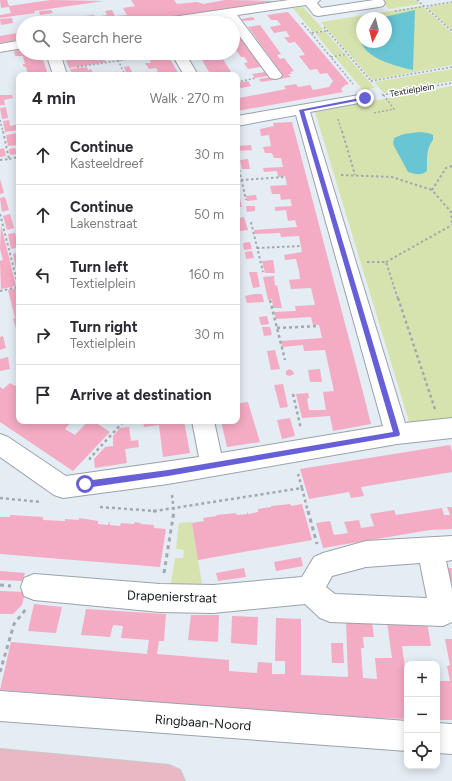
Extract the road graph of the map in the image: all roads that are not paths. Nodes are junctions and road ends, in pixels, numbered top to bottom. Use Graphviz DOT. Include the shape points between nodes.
graph roads {
  1 [pos="308,1"];
  2 [pos="379,3"];
  3 [pos="229,12"];
  4 [pos="204,16"];
  5 [pos="232,16"];
  6 [pos="240,27"];
  7 [pos="16,45"];
  8 [pos="0,48"];
  9 [pos="55,60"];
  10 [pos="182,60"];
  11 [pos="59,72"];
  12 [pos="189,72"];
  13 [pos="275,75"];
  14 [pos="365,98"];
  15 [pos="302,110"];
  16 [pos="240,120"];
  17 [pos="204,424"];
  18 [pos="447,429"];
  19 [pos="397,434"];
  20 [pos="0,444"];
  21 [pos="212,465"];
  22 [pos="442,549"];
  23 [pos="34,587"];
  24 [pos="310,590"];
  25 [pos="0,706"];
  26 [pos="404,736"];
  27 [pos="440,738"];
  28 [pos="452,739"];
  29 [pos="0,765"];
  30 [pos="169,781"];
  1 -- 2 [label="street" via="318,12"];
  1 -- 3 [label="street"];
  3 -- 4 [label="street"];
  3 -- 5 [label="street"];
  6 -- 13 [label="street"];
  7 -- 8 [label="street"];
  9 -- 11 [label="street"];
  10 -- 12 [label="street"];
  14 -- 15 [label="street"];
  15 -- 16 [label="street"];
  15 -- 19 [label="street"];
  17 -- 21 [label="street"];
  18 -- 19 [label="street"];
  19 -- 21 [label="street"];
  20 -- 21 [label="street" via="63,487"];
  22 -- 24 [label="street" via="366,554 323,566"];
  22 -- 24 [label="street" via="443,612 330,608"];
  23 -- 24 [label="street, Drapenierstraat" via="160,598 213,599"];
  25 -- 26 [label="street, Ringbaan-Noord"];
  27 -- 28 [label="street"];
  29 -- 30 [label="main road"];
}
